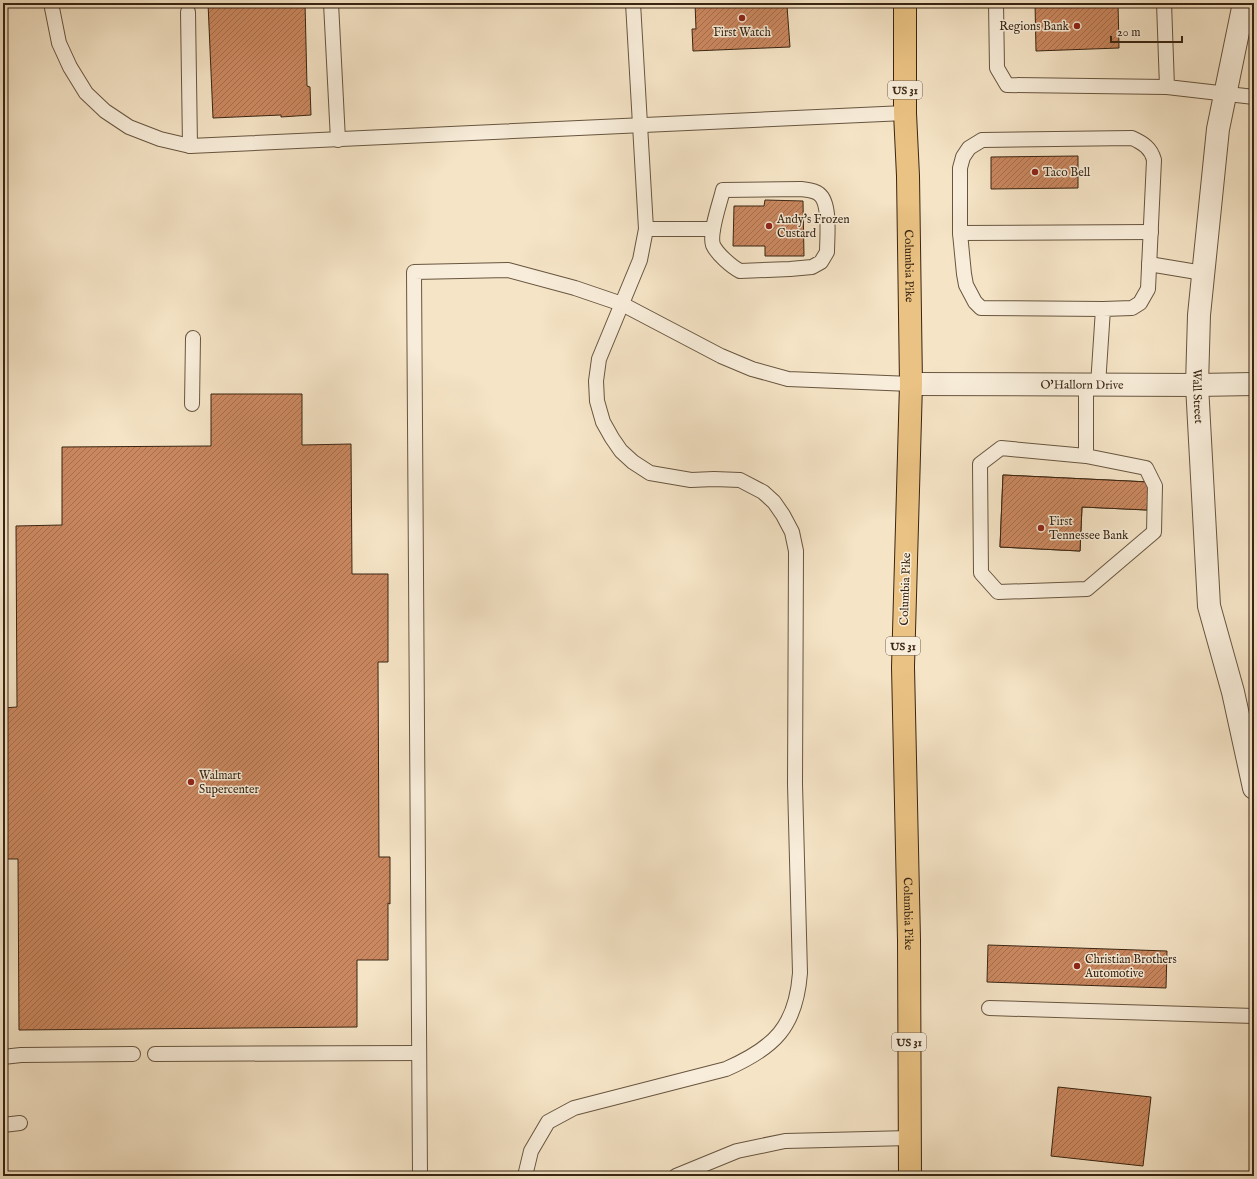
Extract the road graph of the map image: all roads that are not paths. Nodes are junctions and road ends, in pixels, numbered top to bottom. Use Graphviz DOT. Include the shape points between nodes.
graph roads {
  1 [pos="51,3"];
  2 [pos="331,3"];
  3 [pos="633,3"];
  4 [pos="905,3"];
  5 [pos="996,3"];
  6 [pos="1164,3"];
  7 [pos="1244,3"];
  8 [pos="188,12"];
  9 [pos="1167,87"];
  10 [pos="1225,93"];
  11 [pos="1254,97"];
  12 [pos="905,113"];
  13 [pos="639,125"];
  14 [pos="338,140"];
  15 [pos="190,146"];
  16 [pos="1151,226"];
  17 [pos="646,229"];
  18 [pos="713,229"];
  19 [pos="960,233"];
  20 [pos="1149,264"];
  21 [pos="1203,273"];
  22 [pos="622,304"];
  23 [pos="1103,309"];
  24 [pos="193,338"];
  25 [pos="911,384"];
  26 [pos="1254,384"];
  27 [pos="1092,385"];
  28 [pos="1197,385"];
  29 [pos="192,404"];
  30 [pos="1086,456"];
  31 [pos="1254,788"];
  32 [pos="989,1008"];
  33 [pos="1254,1016"];
  34 [pos="420,1053"];
  35 [pos="133,1054"];
  36 [pos="155,1054"];
  37 [pos="3,1057"];
  38 [pos="20,1123"];
  39 [pos="3,1124"];
  40 [pos="910,1138"];
  41 [pos="420,1176"];
  42 [pos="525,1176"];
  43 [pos="676,1176"];
  44 [pos="910,1176"];
  1 -- 15 [label="lane" via="60,43 70,68 86,92 129,127 160,139"];
  2 -- 14 [label="lane"];
  3 -- 13 [label="lane"];
  4 -- 12 [label="main road, Columbia Pike / US 31"];
  5 -- 9 [label="lane" via="997,68 1007,85"];
  6 -- 9 [label="lane"];
  7 -- 10 [label="street, Wall Street"];
  8 -- 15 [label="lane"];
  9 -- 10 [label="lane"];
  10 -- 11 [label="lane"];
  10 -- 21 [label="street, Wall Street" via="1218,129"];
  12 -- 13 [label="lane"];
  12 -- 25 [label="main road, Columbia Pike / US 31"];
  13 -- 14 [label="lane"];
  13 -- 17 [label="lane"];
  14 -- 15 [label="lane"];
  16 -- 19 [label="lane"];
  16 -- 19 [label="lane" via="1154,160 1152,151 1138,141 1132,138 982,140 969,148 960,168"];
  16 -- 20 [label="lane"];
  17 -- 18 [label="lane"];
  17 -- 22 [label="lane" via="640,260"];
  18 -- 18 [label="lane" via="713,245 731,266 740,271 812,267 821,262 827,252 825,201 813,191 723,190"];
  19 -- 23 [label="lane" via="966,285 981,308"];
  20 -- 21 [label="lane"];
  20 -- 23 [label="lane" via="1148,289 1140,303 1132,308"];
  21 -- 28 [label="street, Wall Street"];
  22 -- 25 [label="lane" via="721,356 752,369 788,379"];
  22 -- 34 [label="lane" via="508,270 414,272"];
  22 -- 42 [label="lane" via="599,359 596,381 597,402 603,422 621,451 650,473 691,480 740,480 763,492 774,502 792,532 796,551 795,784 799,992 783,1030 769,1045 746,1060 726,1069 574,1108 548,1122 531,1150"];
  23 -- 27 [label="lane"];
  24 -- 29 [label="lane"];
  25 -- 27 [label="street, O'Hallorn Drive"];
  25 -- 40 [label="main road, Columbia Pike / US 31" via="903,666"];
  26 -- 28 [label="street, O'Hallorn Drive"];
  27 -- 28 [label="street, O'Hallorn Drive"];
  27 -- 30 [label="lane"];
  28 -- 31 [label="street, Wall Street" via="1210,606 1233,692"];
  30 -- 30 [label="lane" via="1146,468 1155,486 1154,532 1087,589 998,592 981,573 980,464 1001,448"];
  32 -- 33 [label="lane"];
  34 -- 36 [label="lane"];
  34 -- 41 [label="lane"];
  35 -- 37 [label="lane"];
  38 -- 39 [label="lane"];
  40 -- 43 [label="lane" via="785,1141 737,1150"];
  40 -- 44 [label="main road, Columbia Pike / US 31"];
}
